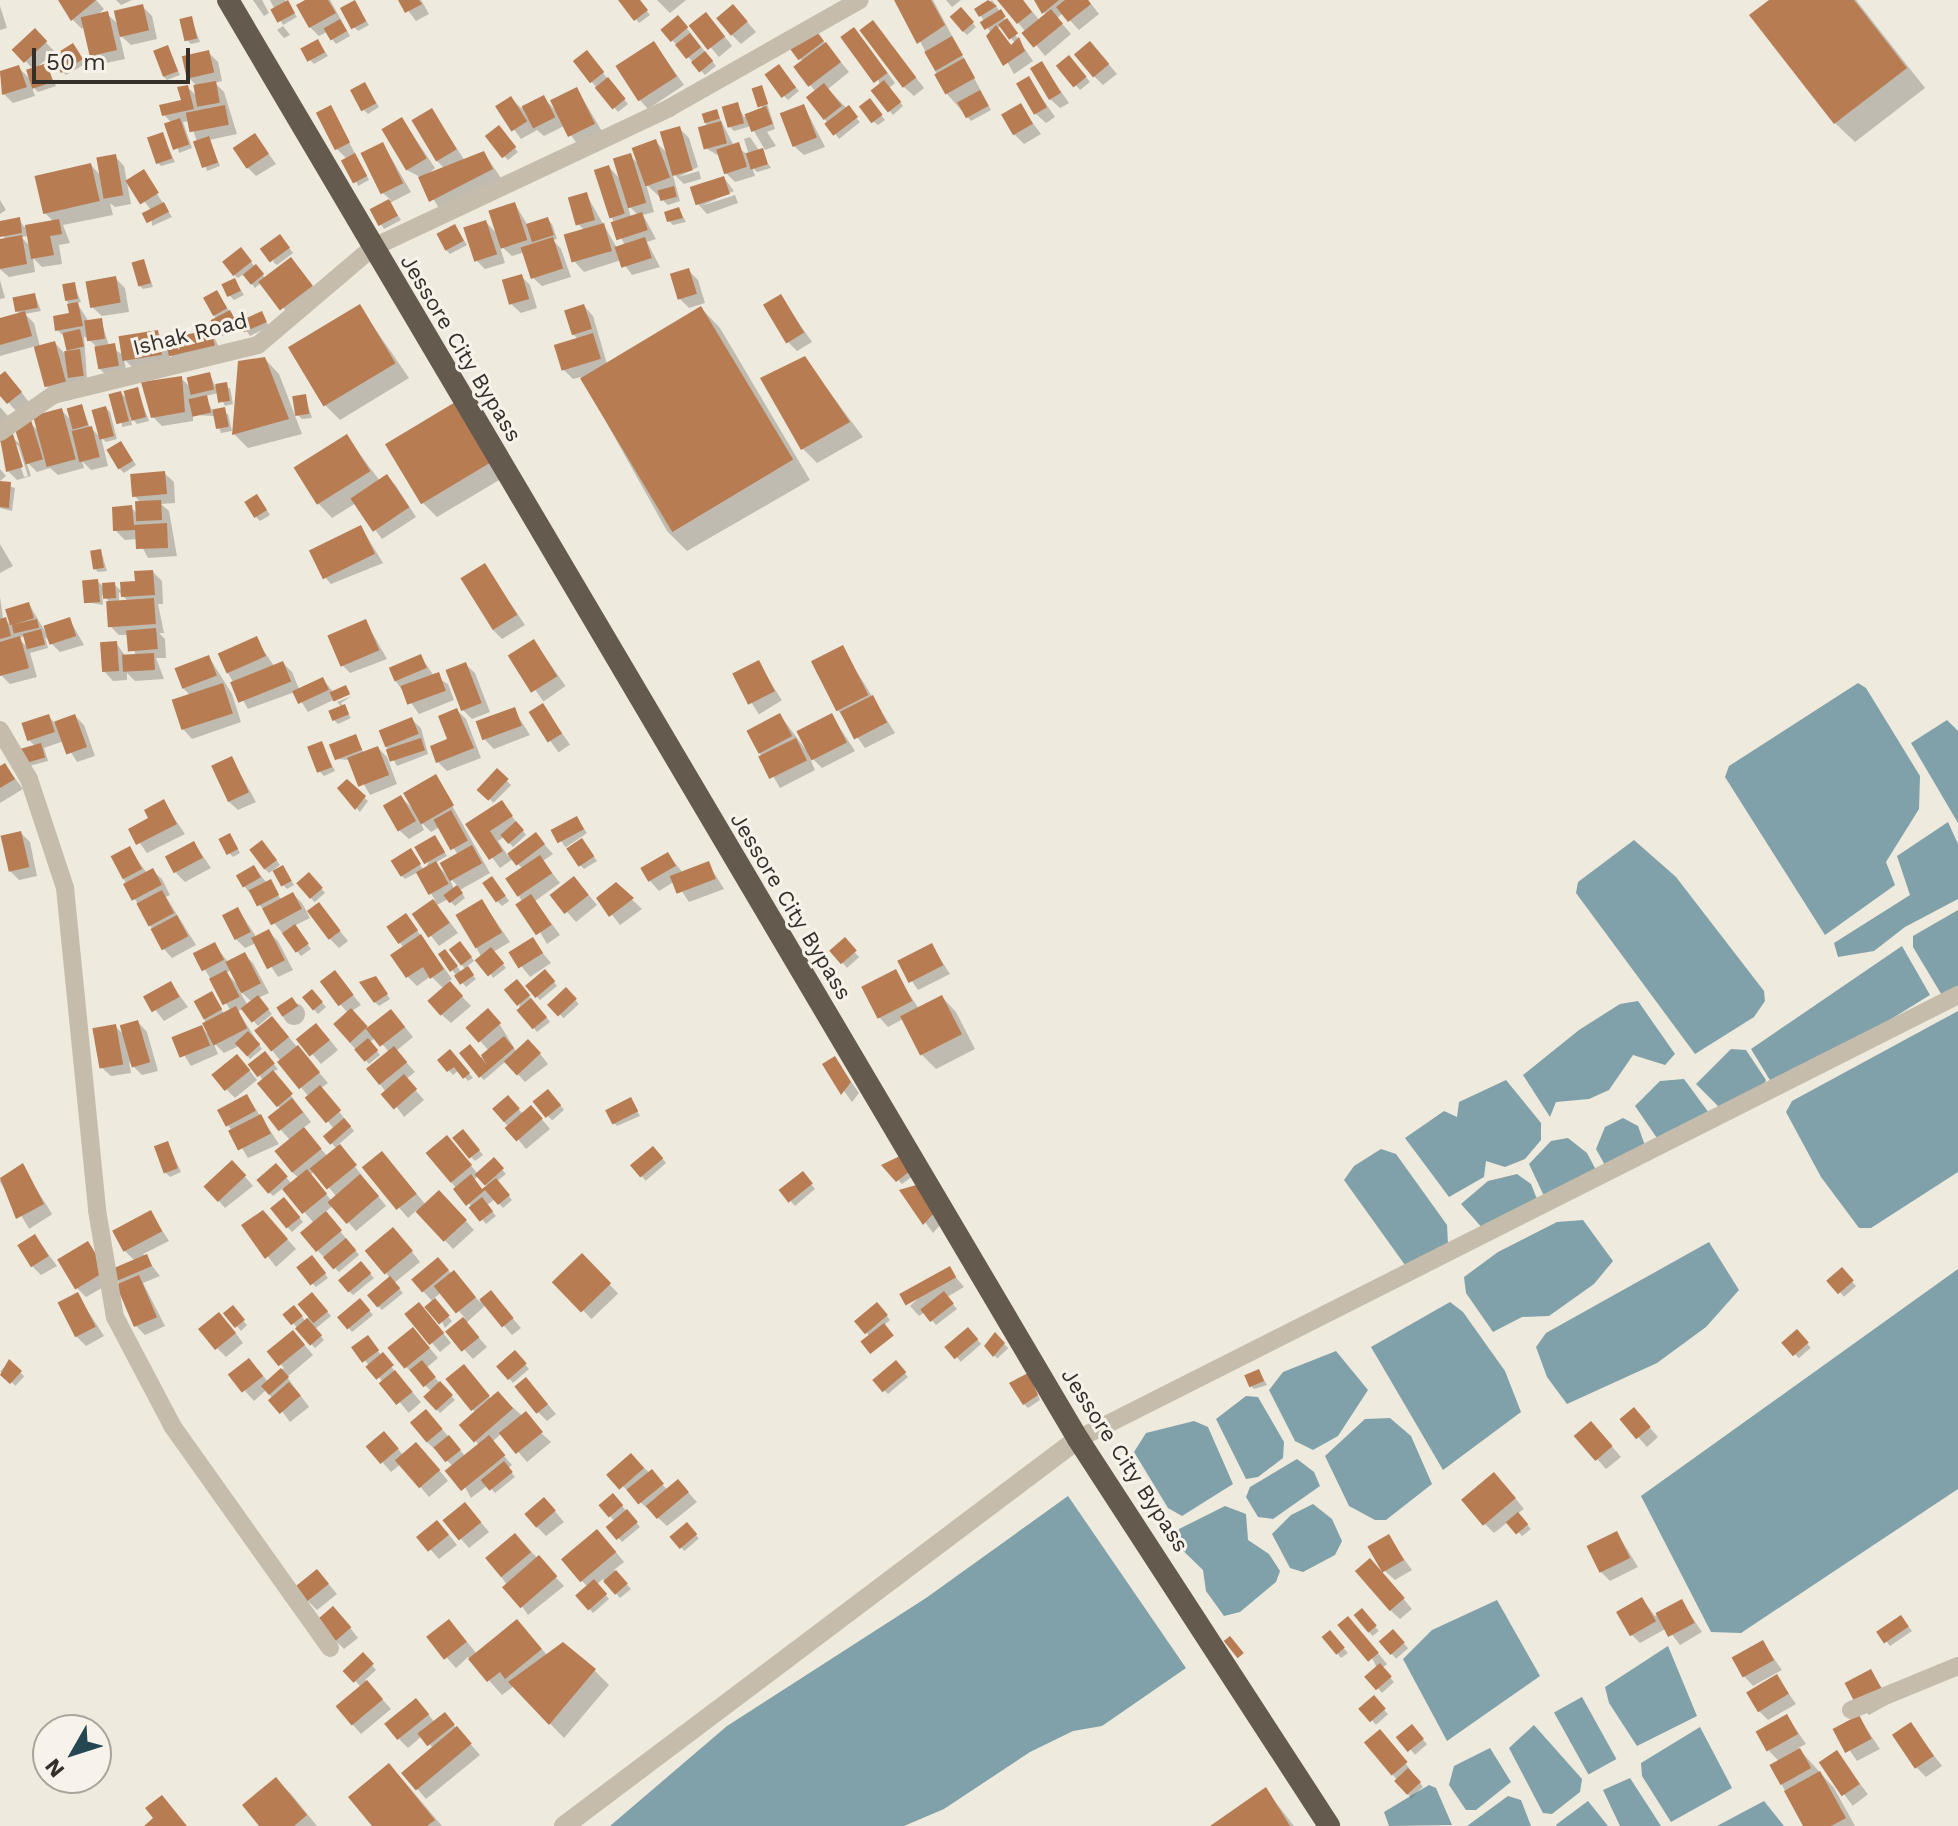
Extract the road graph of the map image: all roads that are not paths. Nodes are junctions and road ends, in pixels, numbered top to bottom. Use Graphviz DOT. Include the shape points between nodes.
graph roads {
  1 [pos="228,0"];
  2 [pos="860,0"];
  3 [pos="372,248"];
  4 [pos="0,432"];
  5 [pos="0,730"];
  6 [pos="1958,995"];
  7 [pos="1078,1439"];
  8 [pos="330,1648"];
  9 [pos="1958,1666"];
  10 [pos="1851,1710"];
  11 [pos="564,1826"];
  12 [pos="1329,1826"];
  1 -- 3 [label="highway, Jessore City Bypass"];
  2 -- 3 [label="street, Ishak Road" via="669,108"];
  3 -- 4 [label="street, Ishak Road" via="258,345 53,395"];
  3 -- 7 [label="highway, Jessore City Bypass"];
  5 -- 8 [label="street" via="29,779 65,888 97,1210 115,1317 173,1427"];
  6 -- 7 [label="street"];
  7 -- 11 [label="street"];
  7 -- 12 [label="highway, Jessore City Bypass"];
  9 -- 10 [label="street"];
}
